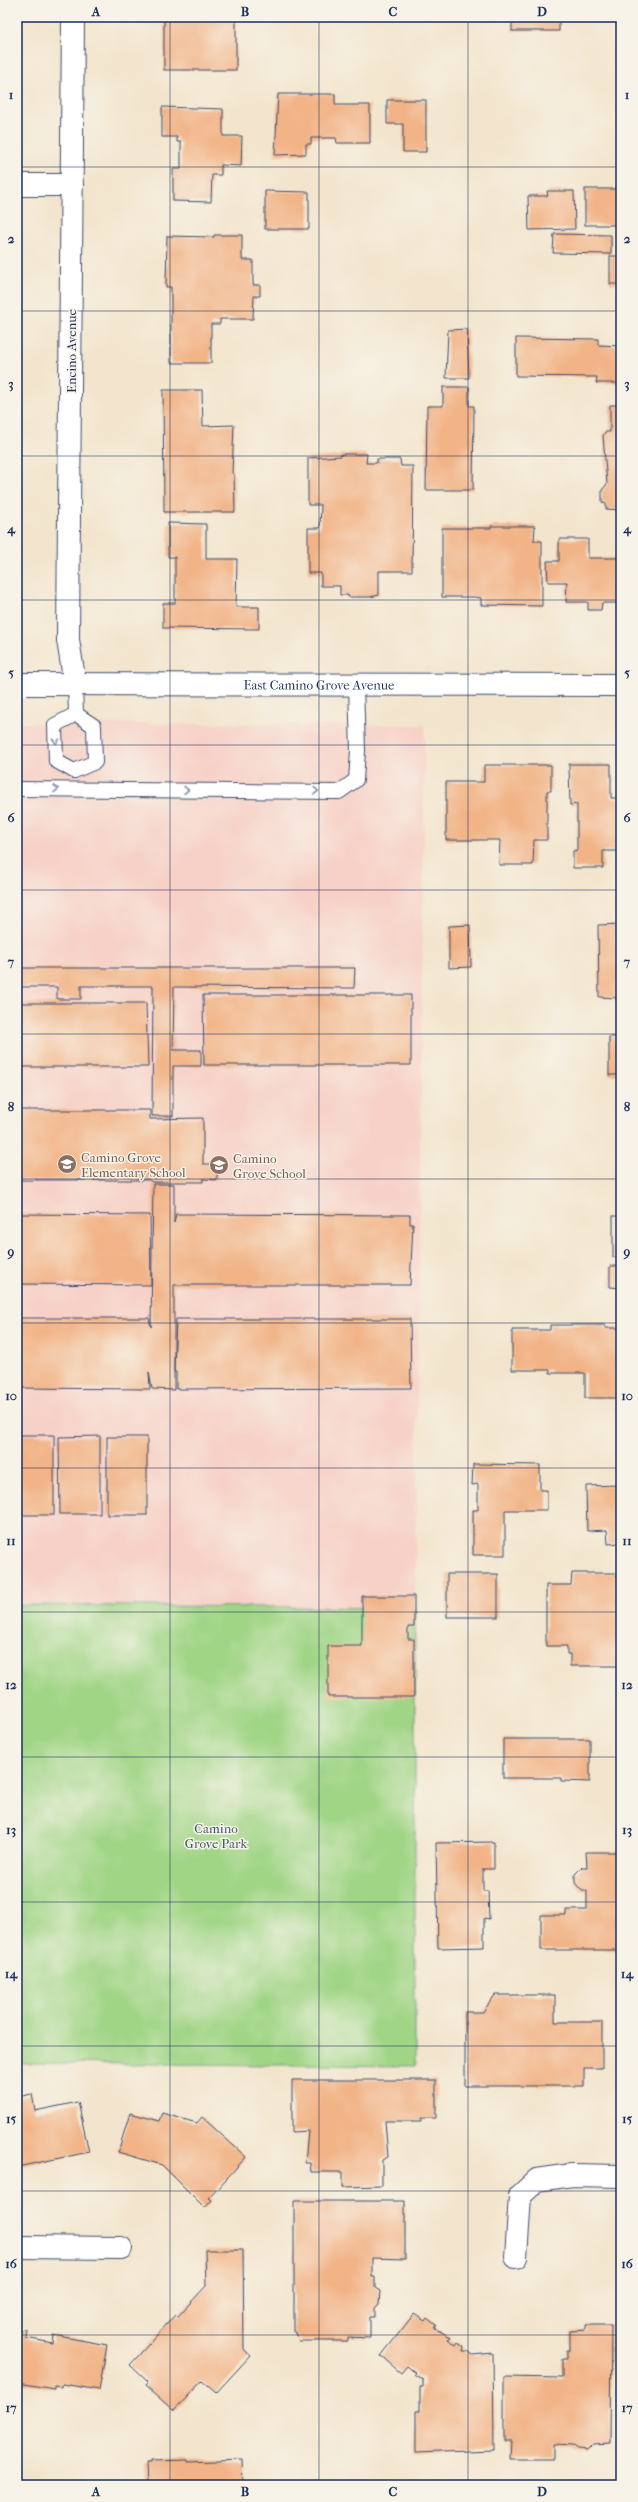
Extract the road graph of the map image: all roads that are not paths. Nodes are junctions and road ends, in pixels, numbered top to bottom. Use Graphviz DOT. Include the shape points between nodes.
graph roads {
  1 [pos="72,17"];
  2 [pos="17,185"];
  3 [pos="72,185"];
  4 [pos="17,684"];
  5 [pos="75,684"];
  6 [pos="356,684"];
  7 [pos="621,685"];
  8 [pos="76,714"];
  9 [pos="74,771"];
  10 [pos="17,789"];
  11 [pos="75,790"];
  12 [pos="621,2176"];
  13 [pos="17,2247"];
  14 [pos="121,2248"];
  15 [pos="516,2257"];
  1 -- 3 [label="street, Encino Avenue"];
  2 -- 3 [label="street"];
  3 -- 5 [label="street, Encino Avenue" via="68,640"];
  4 -- 5 [label="street, East Camino Grove Avenue"];
  5 -- 6 [label="street, East Camino Grove Avenue"];
  5 -- 8 [label="lane"];
  6 -- 7 [label="street, East Camino Grove Avenue"];
  11 -- 6 [label="lane, one-way" via="339,792 356,780"];
  8 -- 9 [label="lane, one-way" via="55,725 56,761"];
  8 -- 9 [label="lane" via="94,726 95,762"];
  9 -- 11 [label="lane"];
  10 -- 11 [label="lane, one-way"];
  12 -- 15 [label="street" via="572,2175 537,2180 520,2196"];
  13 -- 14 [label="street"];
}
